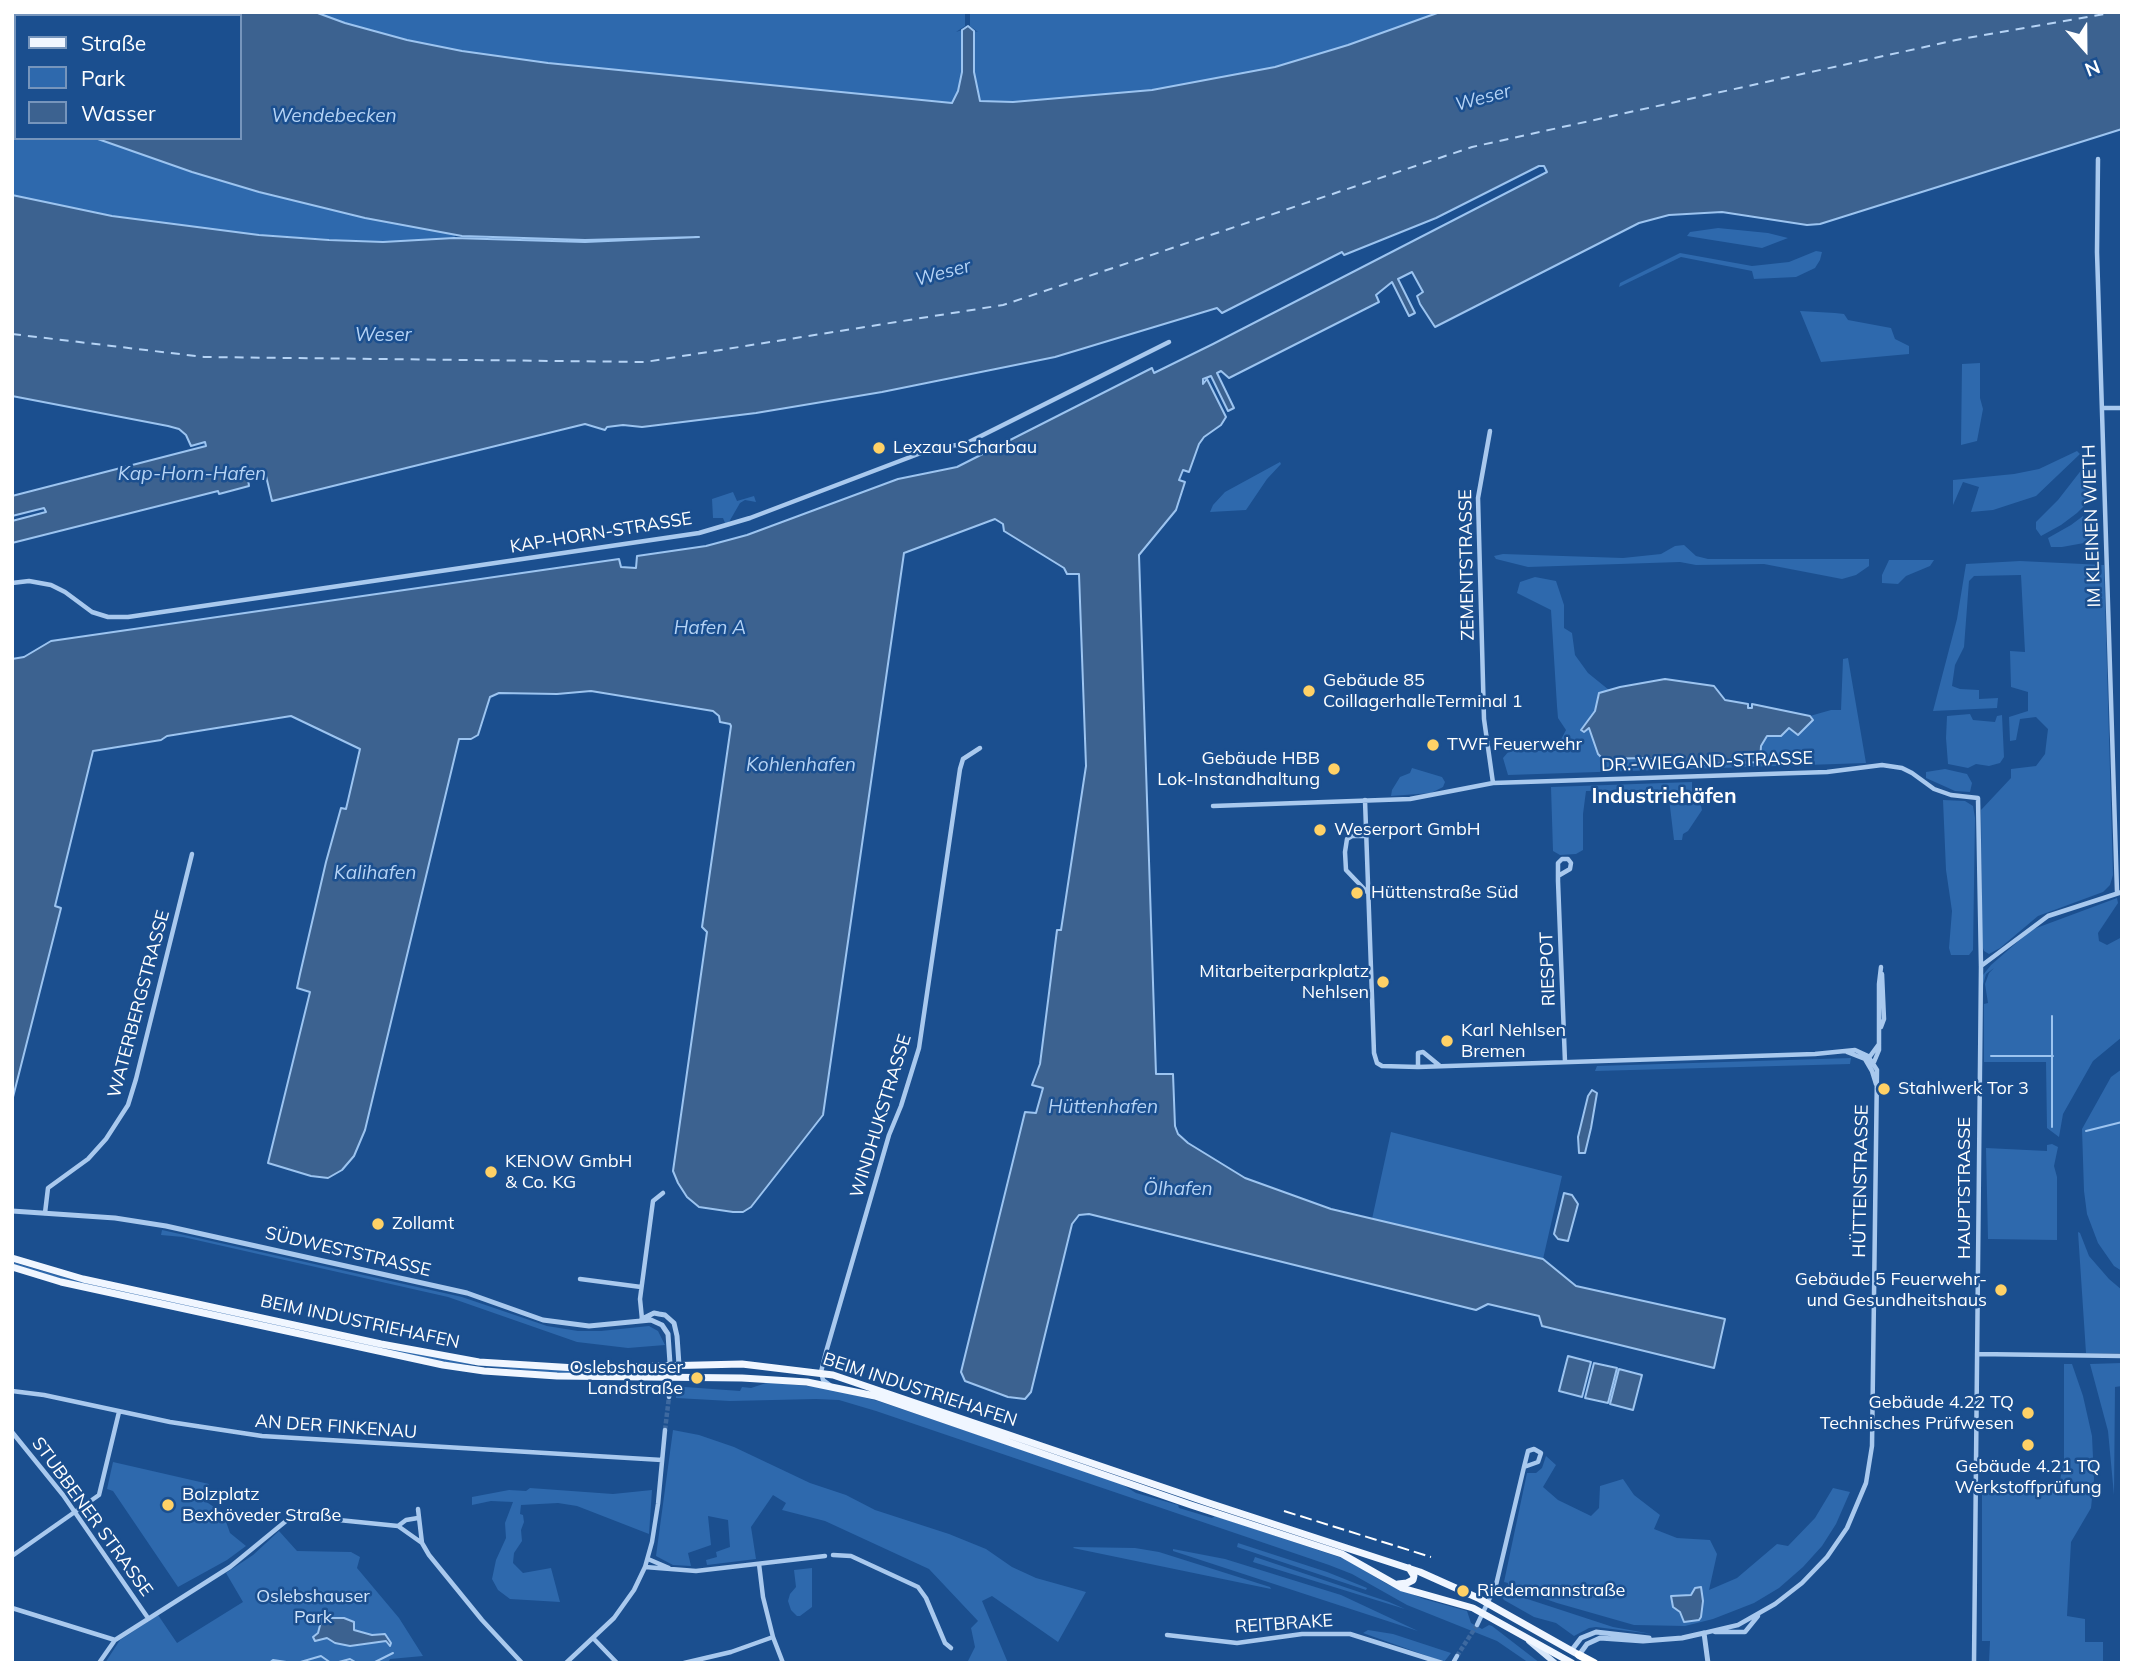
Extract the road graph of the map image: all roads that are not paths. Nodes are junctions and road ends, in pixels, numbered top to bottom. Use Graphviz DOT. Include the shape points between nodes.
graph roads {
  1 [pos="2098,159"];
  2 [pos="1168,342"];
  3 [pos="2102,408"];
  4 [pos="2122,408"];
  5 [pos="1490,431"];
  6 [pos="12,583"];
  7 [pos="980,748"];
  8 [pos="1493,783"];
  9 [pos="1978,798"];
  10 [pos="1365,800"];
  11 [pos="1213,806"];
  12 [pos="1366,836"];
  13 [pos="192,854"];
  14 [pos="1558,876"];
  15 [pos="2119,892"];
  16 [pos="1368,893"];
  17 [pos="1881,967"];
  18 [pos="1981,967"];
  19 [pos="1870,1060"];
  20 [pos="1565,1062"];
  21 [pos="1441,1066"];
  22 [pos="1418,1067"];
  23 [pos="663,1193"];
  24 [pos="12,1211"];
  25 [pos="45,1213"];
  26 [pos="12,1258"];
  27 [pos="12,1267"];
  28 [pos="580,1279"];
  29 [pos="641,1287"];
  30 [pos="642,1320"];
  31 [pos="1978,1354"];
  32 [pos="2122,1356"];
  33 [pos="754,1364"];
  34 [pos="674,1365"];
  35 [pos="821,1373"];
  36 [pos="671,1378"];
  37 [pos="742,1378"];
  38 [pos="807,1382"];
  39 [pos="831,1386"];
  40 [pos="12,1391"];
  41 [pos="669,1397"];
  42 [pos="119,1412"];
  43 [pos="665,1430"];
  44 [pos="12,1432"];
  45 [pos="662,1460"];
  46 [pos="1524,1467"];
  47 [pos="418,1509"];
  48 [pos="76,1513"];
  49 [pos="418,1518"];
  50 [pos="398,1526"];
  51 [pos="422,1544"];
  52 [pos="12,1548"];
  53 [pos="15,1555"];
  54 [pos="833,1555"];
  55 [pos="825,1556"];
  56 [pos="648,1559"];
  57 [pos="759,1564"];
  58 [pos="645,1567"];
  59 [pos="1409,1568"];
  60 [pos="670,1569"];
  61 [pos="1394,1584"];
  62 [pos="1489,1604"];
  63 [pos="12,1608"];
  64 [pos="1760,1613"];
  65 [pos="1483,1614"];
  66 [pos="148,1618"];
  67 [pos="1477,1625"];
  68 [pos="1704,1633"];
  69 [pos="1167,1635"];
  70 [pos="773,1637"];
  71 [pos="593,1638"];
  72 [pos="115,1640"];
  73 [pos="1528,1640"];
  74 [pos="951,1648"];
  75 [pos="1457,1656"];
  76 [pos="1571,1659"];
  77 [pos="99,1663"];
  78 [pos="522,1663"];
  79 [pos="566,1663"];
  80 [pos="617,1663"];
  81 [pos="684,1663"];
  82 [pos="783,1663"];
  83 [pos="1441,1663"];
  84 [pos="1452,1663"];
  85 [pos="1555,1663"];
  86 [pos="1594,1663"];
  87 [pos="1708,1663"];
  88 [pos="1974,1663"];
  1 -- 3 [label="street, IM KLEINEN WIETH"];
  2 -- 6 [label="street, KAP-HORN-STRASSE" via="965,444 934,448 699,533 128,617 92,612 51,585"];
  3 -- 4 [label="street"];
  3 -- 15 [label="street, IM KLEINEN WIETH"];
  5 -- 8 [label="street, ZEMENTSTRASSE" via="1478,498 1484,710"];
  7 -- 35 [label="street, WINDHUKSTRASSE" via="963,759 960,769 919,1048 882,1158"];
  8 -- 9 [label="street, DR.-WIEGAND-STRASSE" via="1827,772 1882,765 1902,768 1951,795"];
  8 -- 10 [label="street, DR.-WIEGAND-STRASSE" via="1420,797"];
  9 -- 18 [label="street, HAUPTSTRASSE"];
  10 -- 11 [label="street, DR.-WIEGAND-STRASSE"];
  10 -- 12 [label="street"];
  12 -- 16 [label="street"];
  12 -- 16 [label="street" via="1352,836 1345,843 1346,870"];
  13 -- 25 [label="street, WATERBERGSTRASSE" via="128,1105 88,1159 48,1188"];
  14 -- 20 [label="street, RIESPOT"];
  15 -- 18 [label="street" via="2035,923"];
  16 -- 22 [label="street" via="1375,1058 1382,1066"];
  17 -- 19 [label="street" via="1884,1019"];
  18 -- 31 [label="street, HAUPTSTRASSE"];
  19 -- 20 [label="street" via="1846,1052"];
  19 -- 64 [label="street, HÜTTENSTRASSE" via="1878,1079 1868,1475 1855,1515 1827,1557 1789,1594"];
  20 -- 21 [label="street"];
  21 -- 22 [label="street"];
  21 -- 22 [label="street" via="1423,1052 1418,1053"];
  23 -- 29 [label="street" via="653,1201"];
  24 -- 25 [label="street, SÜDWESTSTRASSE"];
  25 -- 30 [label="street, SÜDWESTSTRASSE" via="115,1218 184,1230 467,1293 543,1320 589,1326"];
  26 -- 34 [label="main road, BEIM INDUSTRIEHAFEN" via="83,1279 429,1354 528,1367"];
  27 -- 36 [label="main road, BEIM INDUSTRIEHAFEN" via="61,1282 443,1365 524,1375"];
  28 -- 29 [label="street"];
  29 -- 30 [label="street"];
  30 -- 34 [label="street, SÜDWESTSTRASSE" via="659,1323 666,1330"];
  30 -- 34 [label="street, SÜDWESTSTRASSE" via="654,1313 674,1323"];
  31 -- 32 [label="street"];
  31 -- 88 [label="street, HAUPTSTRASSE"];
  33 -- 34 [label="main road, BEIM INDUSTRIEHAFEN"];
  33 -- 35 [label="main road, BEIM INDUSTRIEHAFEN"];
  33 -- 37 [label="main road"];
  34 -- 36 [label="street, SÜDWESTSTRASSE"];
  35 -- 38 [label="street"];
  35 -- 39 [label="street"];
  35 -- 59 [label="main road, BEIM INDUSTRIEHAFEN"];
  36 -- 37 [label="main road, BEIM INDUSTRIEHAFEN"];
  36 -- 41 [label="street"];
  37 -- 38 [label="main road, BEIM INDUSTRIEHAFEN"];
  38 -- 39 [label="main road, BEIM INDUSTRIEHAFEN"];
  39 -- 61 [label="main road, BEIM INDUSTRIEHAFEN" via="875,1396 1331,1550"];
  40 -- 42 [label="street, AN DER FINKENAU"];
  42 -- 45 [label="street, AN DER FINKENAU" via="262,1436"];
  42 -- 48 [label="street" via="99,1495"];
  43 -- 45 [label="street"];
  44 -- 48 [label="street, STUBBENER STRASSE"];
  45 -- 56 [label="street"];
  46 -- 46 [label="street" via="1528,1451 1540,1451 1538,1462"];
  46 -- 62 [label="street"];
  47 -- 49 [label="street"];
  48 -- 53 [label="street"];
  48 -- 66 [label="street, STUBBENER STRASSE"];
  49 -- 50 [label="street"];
  49 -- 51 [label="street"];
  50 -- 51 [label="street"];
  50 -- 66 [label="street" via="291,1518 230,1567"];
  51 -- 78 [label="street"];
  52 -- 53 [label="street"];
  54 -- 74 [label="street" via="850,1556 918,1587"];
  55 -- 57 [label="street"];
  56 -- 58 [label="street"];
  56 -- 60 [label="street"];
  57 -- 60 [label="street"];
  57 -- 70 [label="street"];
  58 -- 60 [label="street"];
  58 -- 71 [label="street" via="625,1603"];
  59 -- 61 [label="main road" via="1414,1577 1411,1582"];
  59 -- 62 [label="main road, BEIM INDUSTRIEHAFEN"];
  61 -- 65 [label="main road, BEIM INDUSTRIEHAFEN"];
  62 -- 65 [label="street"];
  62 -- 76 [label="main road, BEIM INDUSTRIEHAFEN"];
  63 -- 72 [label="street"];
  64 -- 68 [label="street, HÜTTENSTRASSE" via="1738,1625"];
  64 -- 68 [label="street, HÜTTENSTRASSE" via="1745,1632"];
  65 -- 67 [label="street"];
  65 -- 73 [label="main road, BEIM INDUSTRIEHAFEN"];
  66 -- 72 [label="street"];
  68 -- 76 [label="street, HÜTTENSTRASSE" via="1682,1638 1600,1638"];
  68 -- 87 [label="street"];
  69 -- 83 [label="street, REITBRAKE" via="1237,1643 1303,1634 1350,1634"];
  70 -- 81 [label="street"];
  70 -- 82 [label="street"];
  71 -- 79 [label="street"];
  71 -- 80 [label="street"];
  72 -- 77 [label="street"];
  73 -- 76 [label="main road, BEIM INDUSTRIEHAFEN"];
  73 -- 85 [label="main road"];
  75 -- 84 [label="street"];
  76 -- 86 [label="highway"];
}
